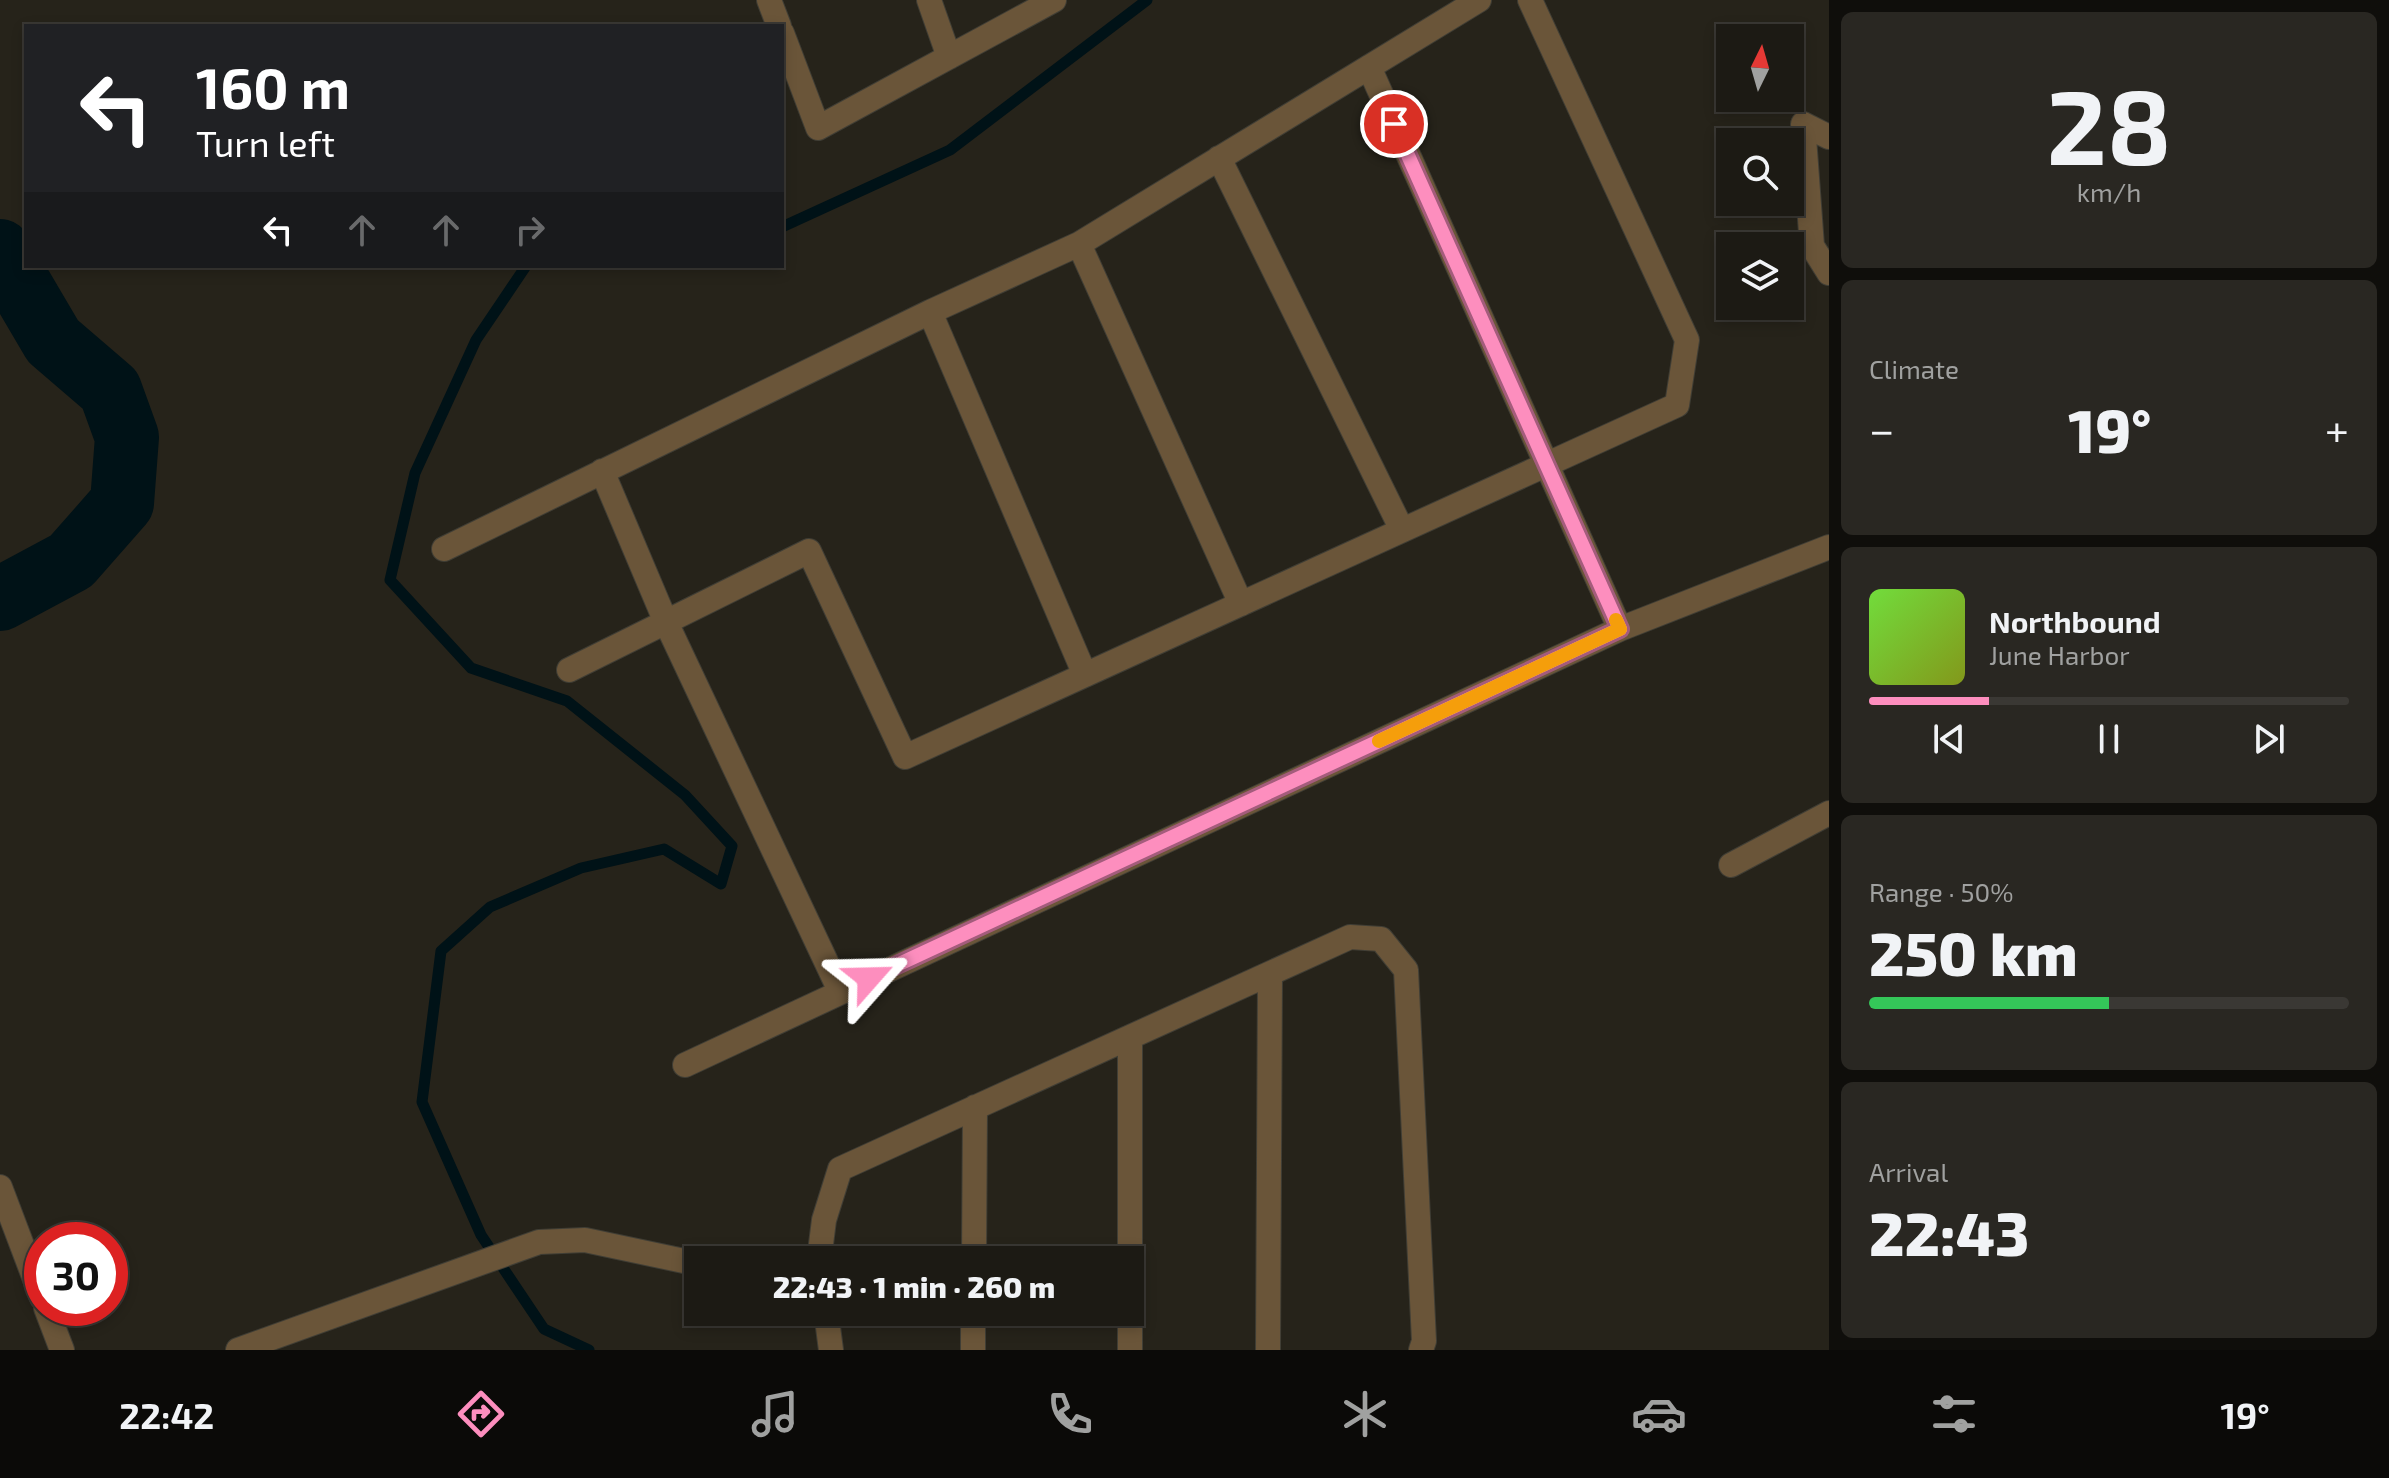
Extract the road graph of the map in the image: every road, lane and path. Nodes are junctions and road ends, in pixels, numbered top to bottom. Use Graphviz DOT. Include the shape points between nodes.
graph roads {
  1 [pos="769,0"];
  2 [pos="929,0"];
  3 [pos="1054,0"];
  4 [pos="1479,0"];
  5 [pos="1530,0"];
  6 [pos="778,24"];
  7 [pos="784,38"];
  8 [pos="949,57"];
  9 [pos="1369,67"];
  10 [pos="1829,137"];
  11 [pos="1219,158"];
  12 [pos="1079,244"];
  13 [pos="1820,245"];
  14 [pos="1829,273"];
  15 [pos="930,312"];
  16 [pos="1546,465"];
  17 [pos="602,471"];
  18 [pos="1402,530"];
  19 [pos="1829,547"];
  20 [pos="444,549"];
  21 [pos="1241,604"];
  22 [pos="665,620"];
  23 [pos="1620,629"];
  24 [pos="569,670"];
  25 [pos="1085,675"];
  26 [pos="1829,813"];
  27 [pos="1731,865"];
  28 [pos="1270,974"];
  29 [pos="840,991"];
  30 [pos="1130,1037"];
  31 [pos="685,1065"];
  32 [pos="975,1107"];
  33 [pos="0,1187"];
  34 [pos="821,1246"];
  35 [pos="974,1246"];
  36 [pos="24,1250"];
  37 [pos="684,1261"];
  38 [pos="53,1326"];
  39 [pos="826,1326"];
  40 [pos="973,1326"];
  41 [pos="62,1350"];
  42 [pos="238,1350"];
  43 [pos="831,1350"];
  44 [pos="973,1350"];
  45 [pos="1130,1350"];
  46 [pos="1268,1350"];
  47 [pos="1421,1350"];
  1 -- 6 [label="street"];
  2 -- 8 [label="street"];
  3 -- 8 [label="street"];
  4 -- 9 [label="street"];
  5 -- 16 [label="street" via="1687,340 1677,405"];
  7 -- 8 [label="street" via="818,128"];
  9 -- 11 [label="street"];
  9 -- 16 [label="street"];
  10 -- 13 [label="street" via="1803,124"];
  11 -- 12 [label="street"];
  11 -- 18 [label="street"];
  12 -- 15 [label="street"];
  12 -- 21 [label="street"];
  13 -- 14 [label="street"];
  15 -- 17 [label="street"];
  15 -- 25 [label="street"];
  16 -- 18 [label="street"];
  16 -- 23 [label="street"];
  17 -- 20 [label="street"];
  17 -- 22 [label="street"];
  18 -- 21 [label="street"];
  19 -- 23 [label="street"];
  21 -- 25 [label="street"];
  22 -- 24 [label="street"];
  22 -- 25 [label="street" via="809,551 905,757"];
  22 -- 29 [label="street"];
  23 -- 29 [label="street"];
  26 -- 27 [label="street"];
  28 -- 30 [label="street"];
  28 -- 46 [label="street"];
  28 -- 47 [label="street" via="1350,937 1381,939 1406,970"];
  29 -- 31 [label="street"];
  30 -- 32 [label="street"];
  30 -- 45 [label="street"];
  32 -- 34 [label="street" via="840,1169"];
  32 -- 35 [label="street"];
  33 -- 36 [label="street"];
  37 -- 42 [label="street" via="585,1240 539,1242"];
  38 -- 41 [label="street"];
  39 -- 43 [label="street"];
  40 -- 44 [label="street"];
}
